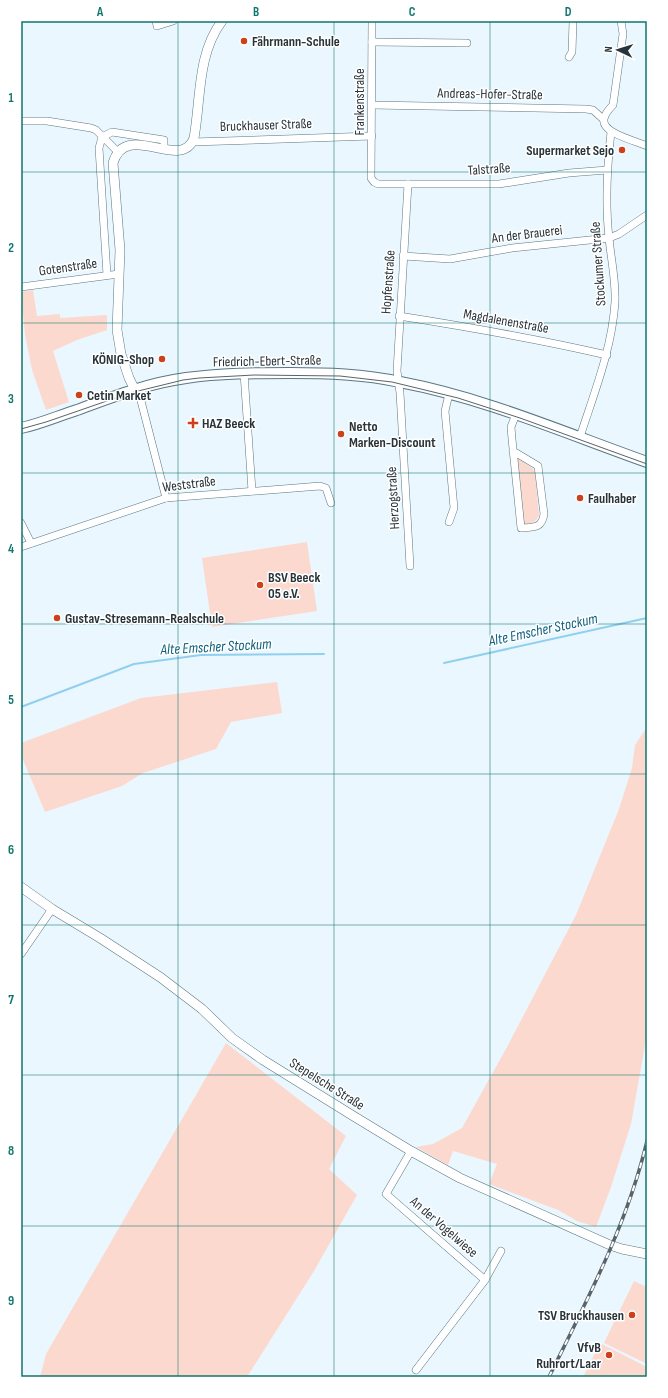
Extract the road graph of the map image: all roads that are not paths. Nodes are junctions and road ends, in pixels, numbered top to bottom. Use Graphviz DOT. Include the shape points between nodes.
graph roads {
  1 [pos="173,21"];
  2 [pos="372,21"];
  3 [pos="573,21"];
  4 [pos="621,21"];
  5 [pos="220,22"];
  6 [pos="156,23"];
  7 [pos="372,42"];
  8 [pos="467,43"];
  9 [pos="569,57"];
  10 [pos="372,105"];
  11 [pos="604,119"];
  12 [pos="21,121"];
  13 [pos="611,132"];
  14 [pos="102,136"];
  15 [pos="372,136"];
  16 [pos="193,142"];
  17 [pos="647,146"];
  18 [pos="164,149"];
  19 [pos="118,152"];
  20 [pos="607,170"];
  21 [pos="374,182"];
  22 [pos="408,184"];
  23 [pos="647,215"];
  24 [pos="609,238"];
  25 [pos="403,256"];
  26 [pos="119,274"];
  27 [pos="107,275"];
  28 [pos="21,287"];
  29 [pos="399,316"];
  30 [pos="607,355"];
  31 [pos="244,373"];
  32 [pos="398,381"];
  33 [pos="135,390"];
  34 [pos="449,394"];
  35 [pos="516,414"];
  36 [pos="21,428"];
  37 [pos="580,437"];
  38 [pos="513,451"];
  39 [pos="647,462"];
  40 [pos="252,491"];
  41 [pos="166,498"];
  42 [pos="331,503"];
  43 [pos="449,522"];
  44 [pos="21,523"];
  45 [pos="31,543"];
  46 [pos="21,547"];
  47 [pos="410,566"];
  48 [pos="21,887"];
  49 [pos="52,909"];
  50 [pos="21,954"];
  51 [pos="411,1151"];
  52 [pos="501,1251"];
  53 [pos="647,1254"];
  54 [pos="485,1280"];
  55 [pos="416,1370"];
  1 -- 6 [label="street"];
  2 -- 7 [label="street, Frankenstraße"];
  3 -- 9 [label="street" via="572,52"];
  4 -- 11 [label="street" via="623,34 613,105"];
  5 -- 16 [label="street" via="204,63"];
  7 -- 8 [label="street"];
  7 -- 10 [label="street, Frankenstraße"];
  10 -- 11 [label="street, Andreas-Hofer-Straße" via="586,109 593,110"];
  10 -- 15 [label="street, Frankenstraße"];
  11 -- 13 [label="street" via="605,126"];
  12 -- 14 [label="street" via="47,121 91,128"];
  13 -- 17 [label="street"];
  13 -- 20 [label="street, Stockumer Straße"];
  14 -- 18 [label="street" via="112,132 164,140"];
  14 -- 19 [label="street"];
  14 -- 27 [label="street" via="99,148"];
  15 -- 16 [label="street, Bruckhauser Straße"];
  15 -- 21 [label="street, Frankenstraße" via="371,178"];
  16 -- 18 [label="street, Bruckhauser Straße" via="182,150"];
  18 -- 19 [label="street, Bruckhauser Straße" via="129,145"];
  19 -- 26 [label="street" via="113,163 113,172 120,250"];
  20 -- 22 [label="street, Talstraße" via="499,184"];
  20 -- 24 [label="street, Stockumer Straße"];
  21 -- 22 [label="street, Talstraße"];
  22 -- 25 [label="street, Hopfenstraße"];
  23 -- 24 [label="street, An der Brauerei"];
  24 -- 25 [label="street, An der Brauerei" via="512,248 450,259"];
  24 -- 30 [label="street, Stockumer Straße" via="615,301"];
  25 -- 29 [label="street, Hopfenstraße"];
  26 -- 27 [label="street, Gotenstraße"];
  26 -- 33 [label="street" via="116,321 118,342"];
  27 -- 28 [label="street, Gotenstraße"];
  29 -- 30 [label="street, Magdalenenstraße" via="484,329"];
  29 -- 32 [label="street, Hopfenstraße"];
  30 -- 37 [label="street, Stockumer Straße"];
  31 -- 32 [label="main road, Friedrich-Ebert-Straße" via="342,374"];
  31 -- 33 [label="main road, Friedrich-Ebert-Straße" via="186,378"];
  31 -- 40 [label="street"];
  32 -- 34 [label="main road, Friedrich-Ebert-Straße"];
  32 -- 47 [label="street, Herzogstraße"];
  33 -- 36 [label="main road, Friedrich-Ebert-Straße"];
  33 -- 41 [label="street" via="140,397"];
  34 -- 35 [label="main road, Friedrich-Ebert-Straße"];
  34 -- 43 [label="street" via="446,410 454,508"];
  35 -- 37 [label="main road, Friedrich-Ebert-Straße"];
  35 -- 38 [label="street" via="510,427"];
  37 -- 39 [label="main road, Friedrich-Ebert-Straße"];
  38 -- 38 [label="street" via="521,528 535,527 543,520 544,514 538,466"];
  40 -- 41 [label="street, Weststraße"];
  40 -- 42 [label="street, Weststraße" via="320,486 326,488"];
  41 -- 45 [label="street, Weststraße"];
  44 -- 45 [label="street"];
  45 -- 46 [label="street, Weststraße"];
  48 -- 49 [label="street, Stepelsche Straße"];
  49 -- 50 [label="street"];
  49 -- 51 [label="street, Stepelsche Straße" via="160,977 202,1009 232,1038 263,1060"];
  51 -- 53 [label="street, Stepelsche Straße" via="460,1178 610,1245"];
  51 -- 54 [label="street, An der Vogelwiese" via="386,1194"];
  52 -- 54 [label="street, An der Vogelwiese"];
  54 -- 55 [label="street, An der Vogelwiese"];
}
